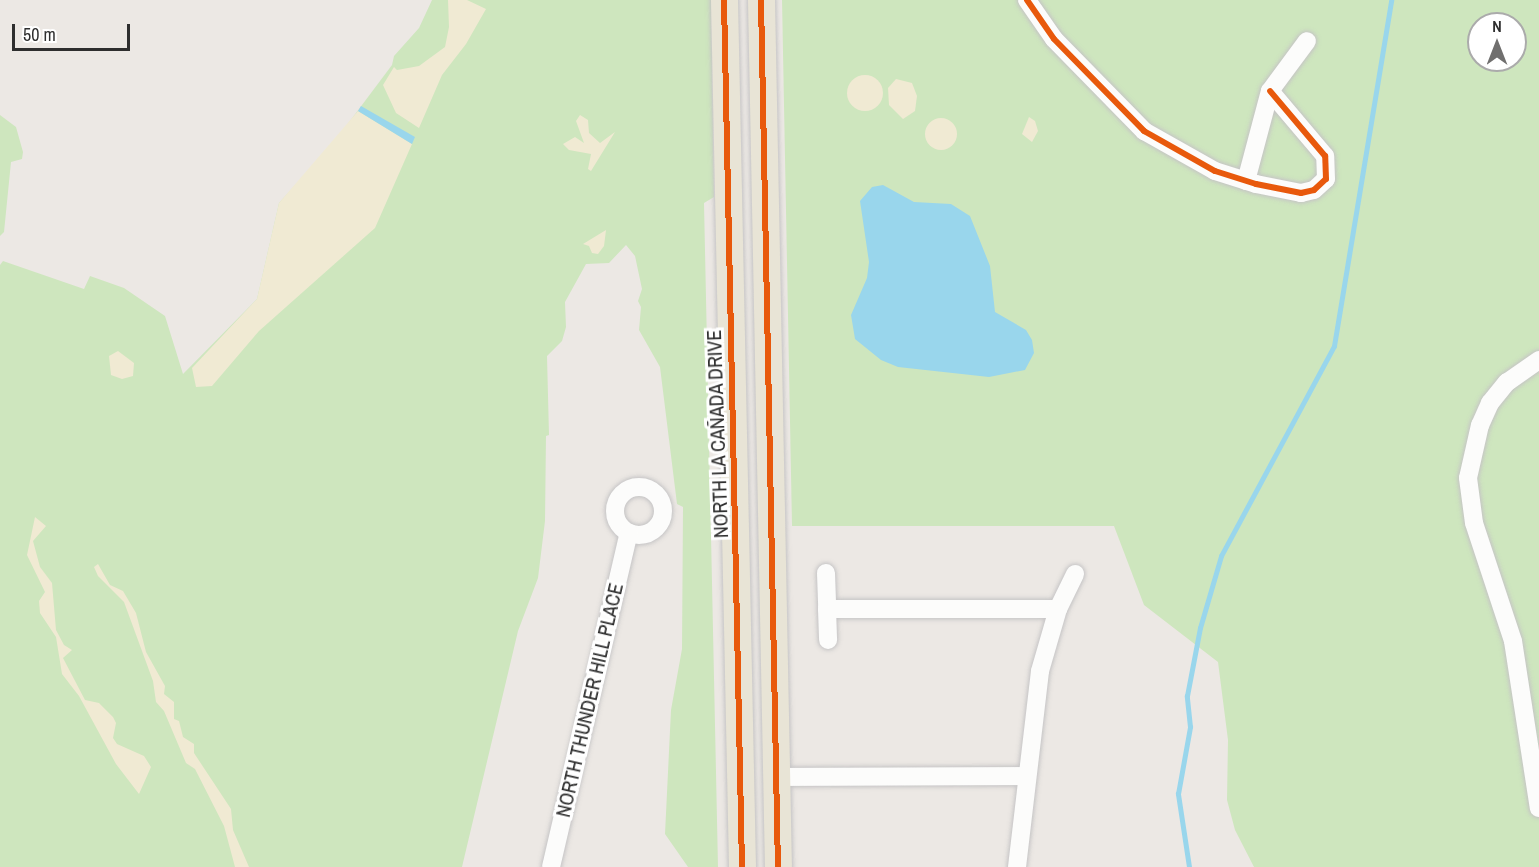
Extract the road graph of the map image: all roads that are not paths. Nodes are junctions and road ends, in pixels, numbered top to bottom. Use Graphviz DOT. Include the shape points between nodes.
graph roads {
  1 [pos="724,0"];
  2 [pos="761,0"];
  3 [pos="1027,0"];
  4 [pos="1307,41"];
  5 [pos="1270,91"];
  6 [pos="1246,182"];
  7 [pos="1539,360"];
  8 [pos="735,466"];
  9 [pos="771,466"];
  10 [pos="629,533"];
  11 [pos="826,573"];
  12 [pos="1075,574"];
  13 [pos="827,609"];
  14 [pos="1058,609"];
  15 [pos="828,640"];
  16 [pos="1026,776"];
  17 [pos="777,777"];
  18 [pos="1539,808"];
  19 [pos="551,867"];
  20 [pos="742,867"];
  21 [pos="778,867"];
  22 [pos="1017,867"];
  1 -- 8 [label="main road, NORTH LA CAÑADA DRIVE"];
  2 -- 9 [label="main road"];
  3 -- 6 [label="street" via="1054,39 1144,131 1184,156"];
  4 -- 5 [label="street"];
  5 -- 6 [label="street"];
  5 -- 6 [label="street" via="1320,148 1325,156 1326,179 1314,190 1301,193"];
  7 -- 18 [label="street" via="1507,382 1490,403 1480,425 1468,478 1474,523 1512,641"];
  8 -- 9 [label="main road"];
  8 -- 20 [label="main road, NORTH LA CAÑADA DRIVE"];
  9 -- 17 [label="main road"];
  10 -- 19 [label="street, NORTH THUNDER HILL PLACE"];
  11 -- 13 [label="street"];
  12 -- 14 [label="street"];
  13 -- 14 [label="street"];
  13 -- 15 [label="street"];
  14 -- 16 [label="street" via="1040,671"];
  16 -- 17 [label="street"];
  16 -- 22 [label="street"];
  17 -- 21 [label="main road"];
}
